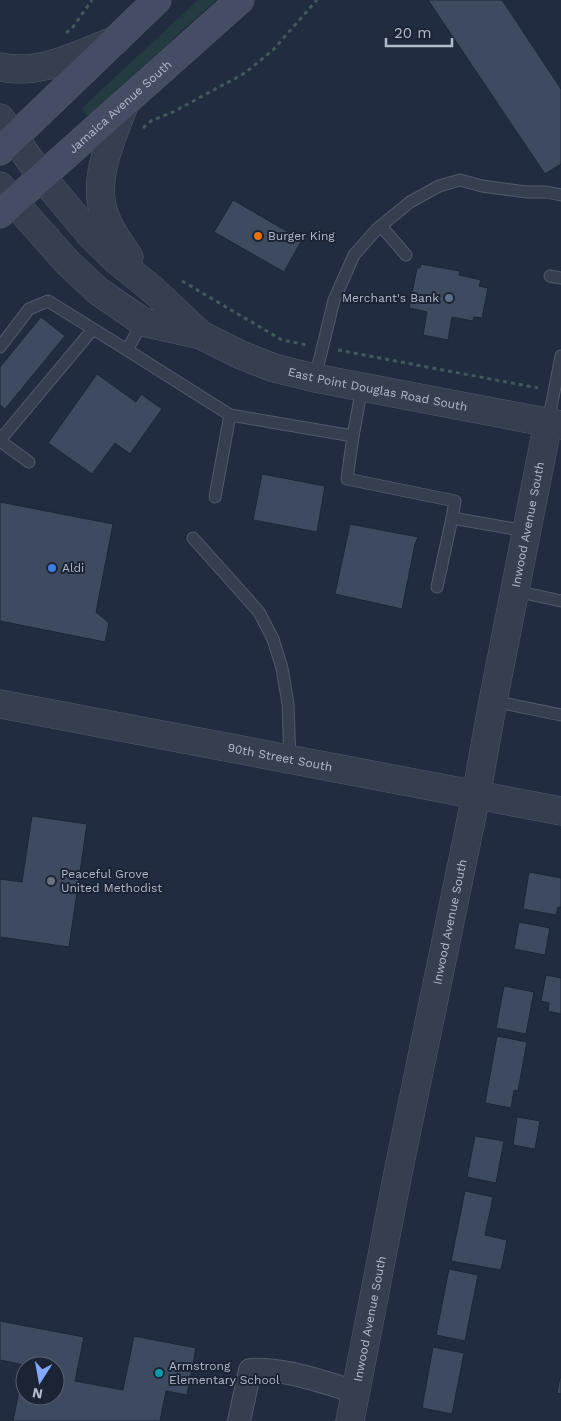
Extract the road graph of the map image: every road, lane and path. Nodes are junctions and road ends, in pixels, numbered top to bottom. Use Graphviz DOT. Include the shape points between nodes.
graph roads {
  1 [pos="92,0"];
  2 [pos="157,0"];
  3 [pos="240,0"];
  4 [pos="317,0"];
  5 [pos="61,38"];
  6 [pos="116,40"];
  7 [pos="0,67"];
  8 [pos="125,103"];
  9 [pos="151,121"];
  10 [pos="5,136"];
  11 [pos="42,177"];
  12 [pos="561,195"];
  13 [pos="4,201"];
  14 [pos="381,226"];
  15 [pos="406,255"];
  16 [pos="176,277"];
  17 [pos="152,289"];
  18 [pos="143,322"];
  19 [pos="93,329"];
  20 [pos="201,335"];
  21 [pos="0,347"];
  22 [pos="322,347"];
  23 [pos="127,350"];
  24 [pos="561,356"];
  25 [pos="315,378"];
  26 [pos="362,388"];
  27 [pos="554,391"];
  28 [pos="230,415"];
  29 [pos="555,424"];
  30 [pos="353,436"];
  31 [pos="0,440"];
  32 [pos="29,462"];
  33 [pos="215,497"];
  34 [pos="452,518"];
  35 [pos="527,531"];
  36 [pos="194,538"];
  37 [pos="437,587"];
  38 [pos="515,591"];
  39 [pos="561,601"];
  40 [pos="492,701"];
  41 [pos="0,704"];
  42 [pos="561,715"];
  43 [pos="290,760"];
  44 [pos="476,796"];
  45 [pos="561,811"];
  46 [pos="356,1392"];
  47 [pos="239,1421"];
  48 [pos="350,1421"];
  1 -- 5 [label="path"];
  2 -- 6 [label="main road"];
  3 -- 8 [label="main road, Jamaica Avenue South"];
  4 -- 9 [label="path" via="273,50 245,73"];
  6 -- 7 [label="street" via="40,68 10,70"];
  6 -- 10 [label="main road"];
  8 -- 11 [label="main road, Jamaica Avenue South"];
  8 -- 17 [label="street" via="107,153 100,195 106,220"];
  10 -- 11 [label="street, East Point Douglas Road South"];
  11 -- 13 [label="main road, Jamaica Avenue South"];
  11 -- 17 [label="street, East Point Douglas Road South" via="89,233"];
  12 -- 14 [label="lane" via="482,186 460,180 440,186 410,202"];
  13 -- 18 [label="street, East Point Douglas Road South" via="98,291"];
  14 -- 15 [label="lane"];
  14 -- 22 [label="lane" via="354,256 334,300"];
  16 -- 22 [label="path" via="282,340"];
  17 -- 20 [label="street, East Point Douglas Road South"];
  18 -- 20 [label="street, East Point Douglas Road South"];
  18 -- 23 [label="lane"];
  19 -- 21 [label="lane" via="48,301 29,309"];
  19 -- 23 [label="lane"];
  19 -- 31 [label="lane"];
  20 -- 25 [label="street, East Point Douglas Road South" via="274,368"];
  22 -- 25 [label="lane"];
  22 -- 27 [label="path"];
  23 -- 28 [label="lane"];
  24 -- 27 [label="lane"];
  25 -- 26 [label="street, East Point Douglas Road South"];
  26 -- 29 [label="street, East Point Douglas Road South"];
  26 -- 30 [label="lane"];
  27 -- 29 [label="lane"];
  28 -- 30 [label="lane"];
  28 -- 33 [label="lane"];
  29 -- 35 [label="street, Inwood Avenue South"];
  30 -- 34 [label="lane" via="347,479 454,501"];
  31 -- 32 [label="lane"];
  34 -- 35 [label="lane"];
  34 -- 37 [label="lane"];
  35 -- 38 [label="street, Inwood Avenue South"];
  36 -- 43 [label="lane" via="259,612 273,640 288,704"];
  38 -- 39 [label="lane"];
  38 -- 40 [label="street, Inwood Avenue South"];
  40 -- 42 [label="lane"];
  40 -- 44 [label="street, Inwood Avenue South"];
  41 -- 43 [label="street, 90th Street South"];
  43 -- 44 [label="street, 90th Street South"];
  44 -- 45 [label="street, 90th Street South"];
  44 -- 46 [label="street, Inwood Avenue South"];
  46 -- 47 [label="street" via="288,1373 250,1370"];
  46 -- 48 [label="street, Inwood Avenue South"];
}
